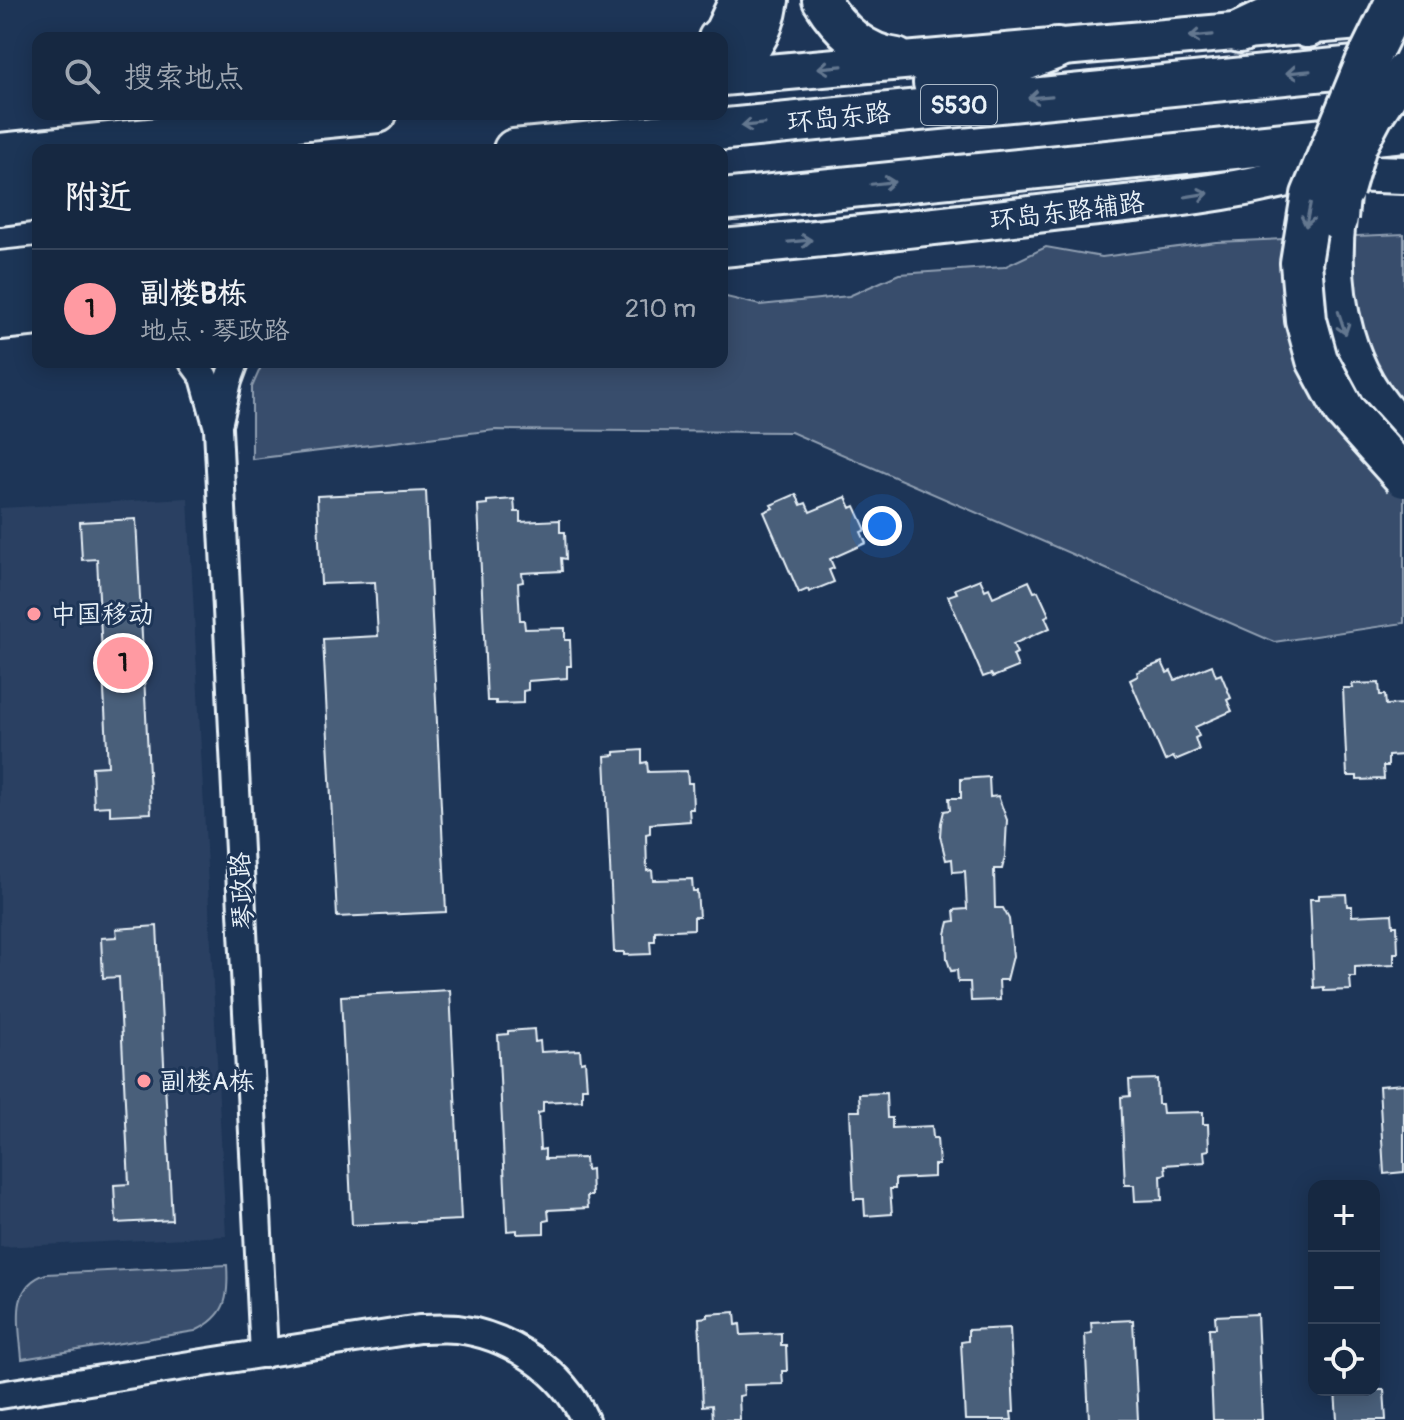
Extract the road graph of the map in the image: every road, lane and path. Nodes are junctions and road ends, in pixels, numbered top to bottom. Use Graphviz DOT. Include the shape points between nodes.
graph roads {
  1 [pos="738,0"];
  2 [pos="770,0"];
  3 [pos="821,0"];
  4 [pos="1352,0"];
  5 [pos="1397,0"];
  6 [pos="1303,14"];
  7 [pos="1404,17"];
  8 [pos="723,32"];
  9 [pos="1240,32"];
  10 [pos="1404,37"];
  11 [pos="1057,48"];
  12 [pos="918,59"];
  13 [pos="1404,62"];
  14 [pos="1404,71"];
  15 [pos="728,72"];
  16 [pos="728,75"];
  17 [pos="862,114"];
  18 [pos="1345,116"];
  19 [pos="318,120"];
  20 [pos="1404,131"];
  21 [pos="1404,139"];
  22 [pos="80,144"];
  23 [pos="572,144"];
  24 [pos="32,149"];
  25 [pos="0,152"];
  26 [pos="32,172"];
  27 [pos="1314,172"];
  28 [pos="0,175"];
  29 [pos="1404,175"];
  30 [pos="821,190"];
  31 [pos="728,199"];
  32 [pos="32,201"];
  33 [pos="0,205"];
  34 [pos="728,217"];
  35 [pos="1337,218"];
  36 [pos="728,247"];
  37 [pos="32,269"];
  38 [pos="0,272"];
  39 [pos="0,300"];
  40 [pos="32,300"];
  41 [pos="32,318"];
  42 [pos="0,321"];
  43 [pos="197,368"];
  44 [pos="233,368"];
  45 [pos="218,428"];
  46 [pos="1404,430"];
  47 [pos="1404,477"];
  48 [pos="264,1354"];
  49 [pos="0,1395"];
  50 [pos="585,1420"];
  1 -- 8 [label="main road"];
  2 -- 15 [label="main road" via="758,44"];
  3 -- 12 [label="main road" via="866,49"];
  4 -- 6 [label="main road"];
  5 -- 18 [label="main road, bridge"];
  6 -- 7 [label="main road"];
  6 -- 9 [label="main road" via="1289,9"];
  9 -- 11 [label="main road, one-way"];
  10 -- 18 [label="main road" via="1377,80"];
  11 -- 12 [label="main road"];
  11 -- 17 [label="main road" via="979,77 902,87"];
  12 -- 16 [label="main road, one-way"];
  13 -- 17 [label="main road, 环岛东路 / S530, one-way"];
  14 -- 35 [label="main road, bridge" via="1358,146"];
  17 -- 23 [label="main road, 环岛东路 / S530, one-way"];
  18 -- 35 [label="main road, bridge"];
  18 -- 47 [label="main road, one-way, bridge" via="1312,195 1306,225 1301,263 1306,320 1317,360 1344,410"];
  19 -- 22 [label="main road"];
  30 -- 20 [label="main road, one-way"];
  21 -- 27 [label="main road, 环岛东路辅路"];
  24 -- 25 [label="main road"];
  26 -- 28 [label="main road"];
  27 -- 29 [label="main road"];
  36 -- 27 [label="main road, 环岛东路辅路, one-way" via="1194,196"];
  30 -- 31 [label="main road"];
  30 -- 34 [label="main road" via="765,212"];
  32 -- 33 [label="main road"];
  35 -- 46 [label="main road, one-way" via="1333,249 1338,313 1353,357 1378,400"];
  37 -- 38 [label="main road"];
  39 -- 40 [label="main road"];
  41 -- 42 [label="main road"];
  43 -- 45 [label="street"];
  44 -- 45 [label="street"];
  45 -- 48 [label="street, 琴政路"];
  48 -- 49 [label="street"];
  48 -- 50 [label="street" via="419,1329 457,1329 495,1338 529,1356 559,1381"];
}
